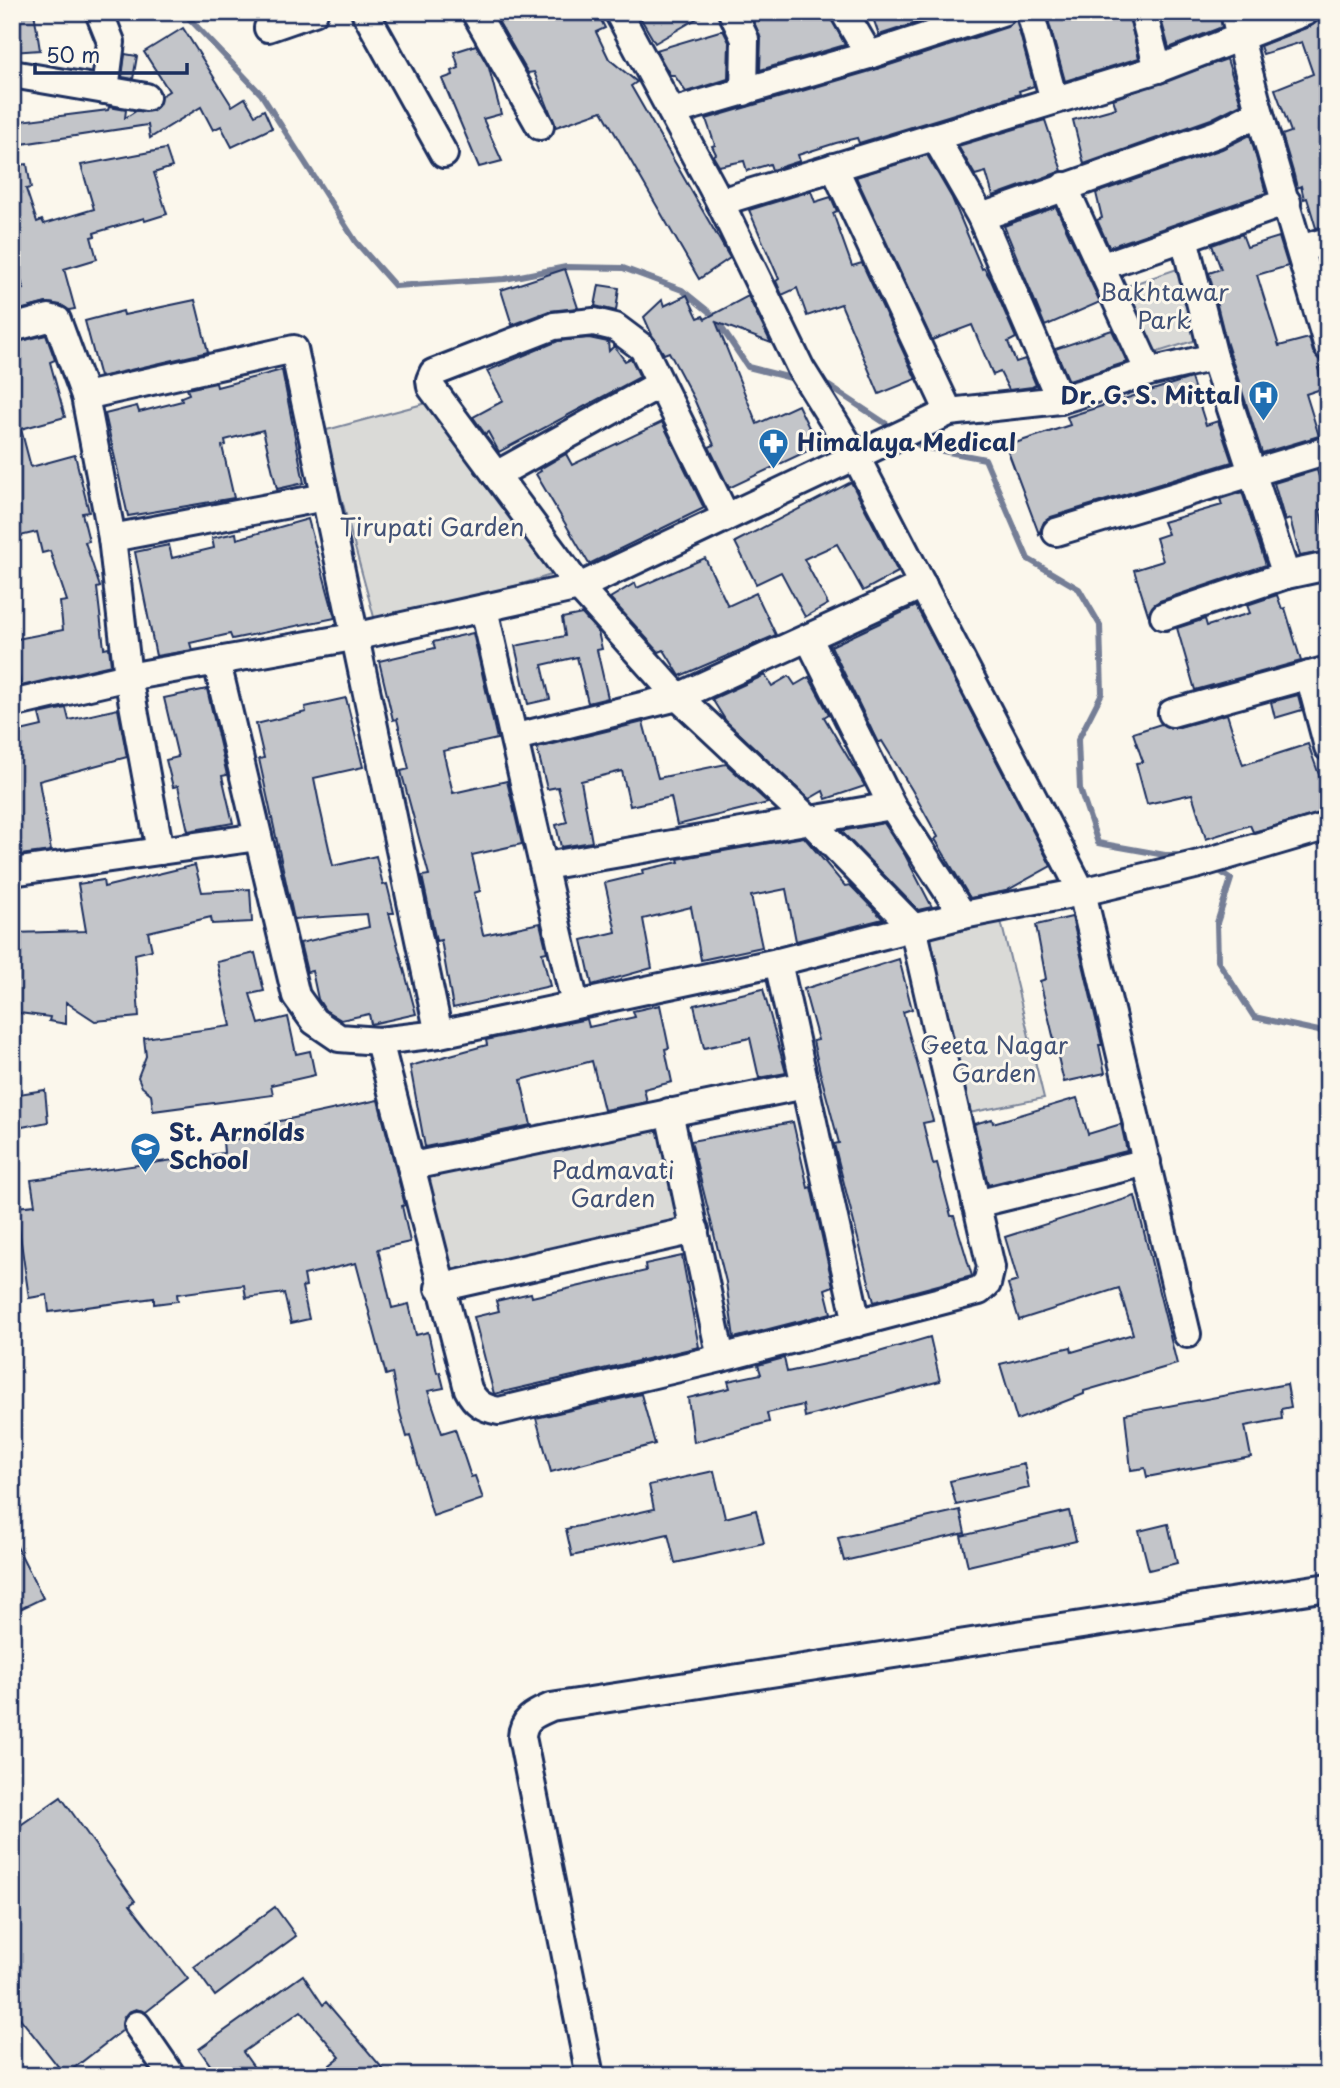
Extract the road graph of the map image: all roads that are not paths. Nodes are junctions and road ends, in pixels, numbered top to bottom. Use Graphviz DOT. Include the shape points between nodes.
graph roads {
  1 [pos="99,12"];
  2 [pos="314,12"];
  3 [pos="365,12"];
  4 [pos="475,12"];
  5 [pos="618,12"];
  6 [pos="732,12"];
  7 [pos="844,12"];
  8 [pos="1002,12"];
  9 [pos="1030,12"];
  10 [pos="1143,12"];
  11 [pos="1306,12"];
  12 [pos="956,19"];
  13 [pos="1237,24"];
  14 [pos="268,29"];
  15 [pos="869,55"];
  16 [pos="1158,69"];
  17 [pos="12,74"];
  18 [pos="105,90"];
  19 [pos="744,92"];
  20 [pos="146,97"];
  21 [pos="1054,100"];
  22 [pos="672,112"];
  23 [pos="1258,113"];
  24 [pos="540,126"];
  25 [pos="934,137"];
  26 [pos="444,154"];
  27 [pos="834,167"];
  28 [pos="1064,186"];
  29 [pos="720,202"];
  30 [pos="1287,202"];
  31 [pos="981,217"];
  32 [pos="1185,238"];
  33 [pos="1328,241"];
  34 [pos="1302,248"];
  35 [pos="1103,267"];
  36 [pos="12,328"];
  37 [pos="1327,339"];
  38 [pos="1214,357"];
  39 [pos="1149,372"];
  40 [pos="660,384"];
  41 [pos="85,396"];
  42 [pos="1060,400"];
  43 [pos="937,418"];
  44 [pos="1328,450"];
  45 [pos="856,457"];
  46 [pos="1254,474"];
  47 [pos="496,475"];
  48 [pos="325,496"];
  49 [pos="726,517"];
  50 [pos="1056,532"];
  51 [pos="112,538"];
  52 [pos="1328,566"];
  53 [pos="1286,575"];
  54 [pos="923,585"];
  55 [pos="579,587"];
  56 [pos="484,609"];
  57 [pos="1164,616"];
  58 [pos="354,637"];
  59 [pos="809,639"];
  60 [pos="217,663"];
  61 [pos="1318,673"];
  62 [pos="128,677"];
  63 [pos="678,696"];
  64 [pos="12,704"];
  65 [pos="1172,713"];
  66 [pos="516,737"];
  67 [pos="1328,747"];
  68 [pos="892,806"];
  69 [pos="809,820"];
  70 [pos="1328,826"];
  71 [pos="258,837"];
  72 [pos="160,851"];
  73 [pos="545,866"];
  74 [pos="12,872"];
  75 [pos="1082,892"];
  76 [pos="962,915"];
  77 [pos="913,927"];
  78 [pos="778,962"];
  79 [pos="575,1004"];
  80 [pos="439,1034"];
  81 [pos="379,1041"];
  82 [pos="805,1085"];
  83 [pos="669,1112"];
  84 [pos="1147,1163"];
  85 [pos="412,1166"];
  86 [pos="976,1205"];
  87 [pos="695,1230"];
  88 [pos="439,1288"];
  89 [pos="857,1323"];
  90 [pos="1187,1334"];
  91 [pos="721,1358"];
  92 [pos="1328,1587"];
  93 [pos="136,2025"];
  94 [pos="172,2076"];
  95 [pos="590,2076"];
  1 -- 18 [label="street" via="111,42"];
  2 -- 14 [label="street"];
  3 -- 26 [label="street"];
  4 -- 24 [label="street"];
  5 -- 22 [label="street"];
  6 -- 19 [label="street" via="746,39"];
  7 -- 15 [label="street"];
  8 -- 12 [label="street"];
  9 -- 21 [label="street"];
  10 -- 16 [label="street"];
  11 -- 13 [label="street"];
  12 -- 15 [label="street"];
  13 -- 16 [label="street"];
  13 -- 23 [label="street"];
  15 -- 19 [label="street"];
  16 -- 21 [label="street"];
  17 -- 18 [label="street"];
  18 -- 20 [label="street"];
  19 -- 22 [label="street"];
  21 -- 25 [label="street"];
  22 -- 29 [label="street"];
  23 -- 28 [label="street" via="1217,134"];
  23 -- 30 [label="street"];
  25 -- 27 [label="street"];
  25 -- 31 [label="street"];
  27 -- 29 [label="street"];
  27 -- 43 [label="street"];
  28 -- 31 [label="street"];
  28 -- 35 [label="street"];
  29 -- 45 [label="street" via="801,369"];
  30 -- 32 [label="street"];
  30 -- 34 [label="street"];
  31 -- 42 [label="street"];
  32 -- 35 [label="street"];
  32 -- 38 [label="street"];
  33 -- 34 [label="street"];
  34 -- 37 [label="street"];
  35 -- 39 [label="street"];
  36 -- 41 [label="street" via="57,320"];
  38 -- 39 [label="street"];
  38 -- 46 [label="street"];
  39 -- 42 [label="street"];
  40 -- 47 [label="street"];
  40 -- 47 [label="street" via="643,348 615,327 594,322 554,326 433,373 431,387"];
  40 -- 49 [label="street"];
  41 -- 48 [label="street" via="294,349"];
  41 -- 51 [label="street"];
  42 -- 43 [label="street"];
  43 -- 45 [label="street"];
  44 -- 46 [label="street"];
  45 -- 49 [label="street"];
  45 -- 54 [label="street"];
  46 -- 50 [label="street"];
  46 -- 53 [label="street"];
  47 -- 55 [label="street"];
  48 -- 51 [label="street"];
  48 -- 58 [label="street"];
  49 -- 55 [label="street"];
  51 -- 62 [label="street"];
  52 -- 53 [label="street"];
  53 -- 57 [label="street"];
  54 -- 59 [label="street"];
  54 -- 75 [label="street"];
  55 -- 56 [label="street"];
  55 -- 63 [label="street"];
  56 -- 58 [label="street"];
  56 -- 66 [label="street"];
  58 -- 60 [label="street"];
  58 -- 80 [label="street"];
  59 -- 63 [label="street"];
  59 -- 68 [label="street"];
  60 -- 62 [label="street"];
  60 -- 71 [label="street"];
  61 -- 65 [label="street"];
  61 -- 67 [label="street"];
  62 -- 64 [label="street"];
  62 -- 72 [label="street"];
  63 -- 66 [label="street"];
  63 -- 69 [label="street"];
  66 -- 73 [label="street"];
  68 -- 69 [label="street"];
  68 -- 76 [label="street"];
  69 -- 73 [label="street"];
  69 -- 77 [label="street"];
  70 -- 75 [label="street"];
  71 -- 72 [label="street"];
  71 -- 81 [label="street" via="296,996 314,1021 339,1038"];
  72 -- 74 [label="street"];
  73 -- 79 [label="street"];
  75 -- 76 [label="street"];
  75 -- 84 [label="street"];
  76 -- 77 [label="street"];
  77 -- 78 [label="street"];
  77 -- 86 [label="street"];
  78 -- 79 [label="street"];
  78 -- 82 [label="street"];
  79 -- 80 [label="street"];
  80 -- 81 [label="street"];
  81 -- 85 [label="street"];
  82 -- 83 [label="street"];
  82 -- 89 [label="street"];
  83 -- 85 [label="street"];
  83 -- 87 [label="street"];
  84 -- 86 [label="street"];
  84 -- 90 [label="street"];
  85 -- 88 [label="street"];
  86 -- 89 [label="street" via="990,1267 987,1284 979,1291"];
  87 -- 88 [label="street"];
  87 -- 91 [label="street"];
  88 -- 91 [label="street" via="468,1389 475,1402 488,1409 499,1411"];
  89 -- 91 [label="street"];
  92 -- 95 [label="street" via="551,1707 529,1716 523,1737"];
  93 -- 94 [label="street"];
}
